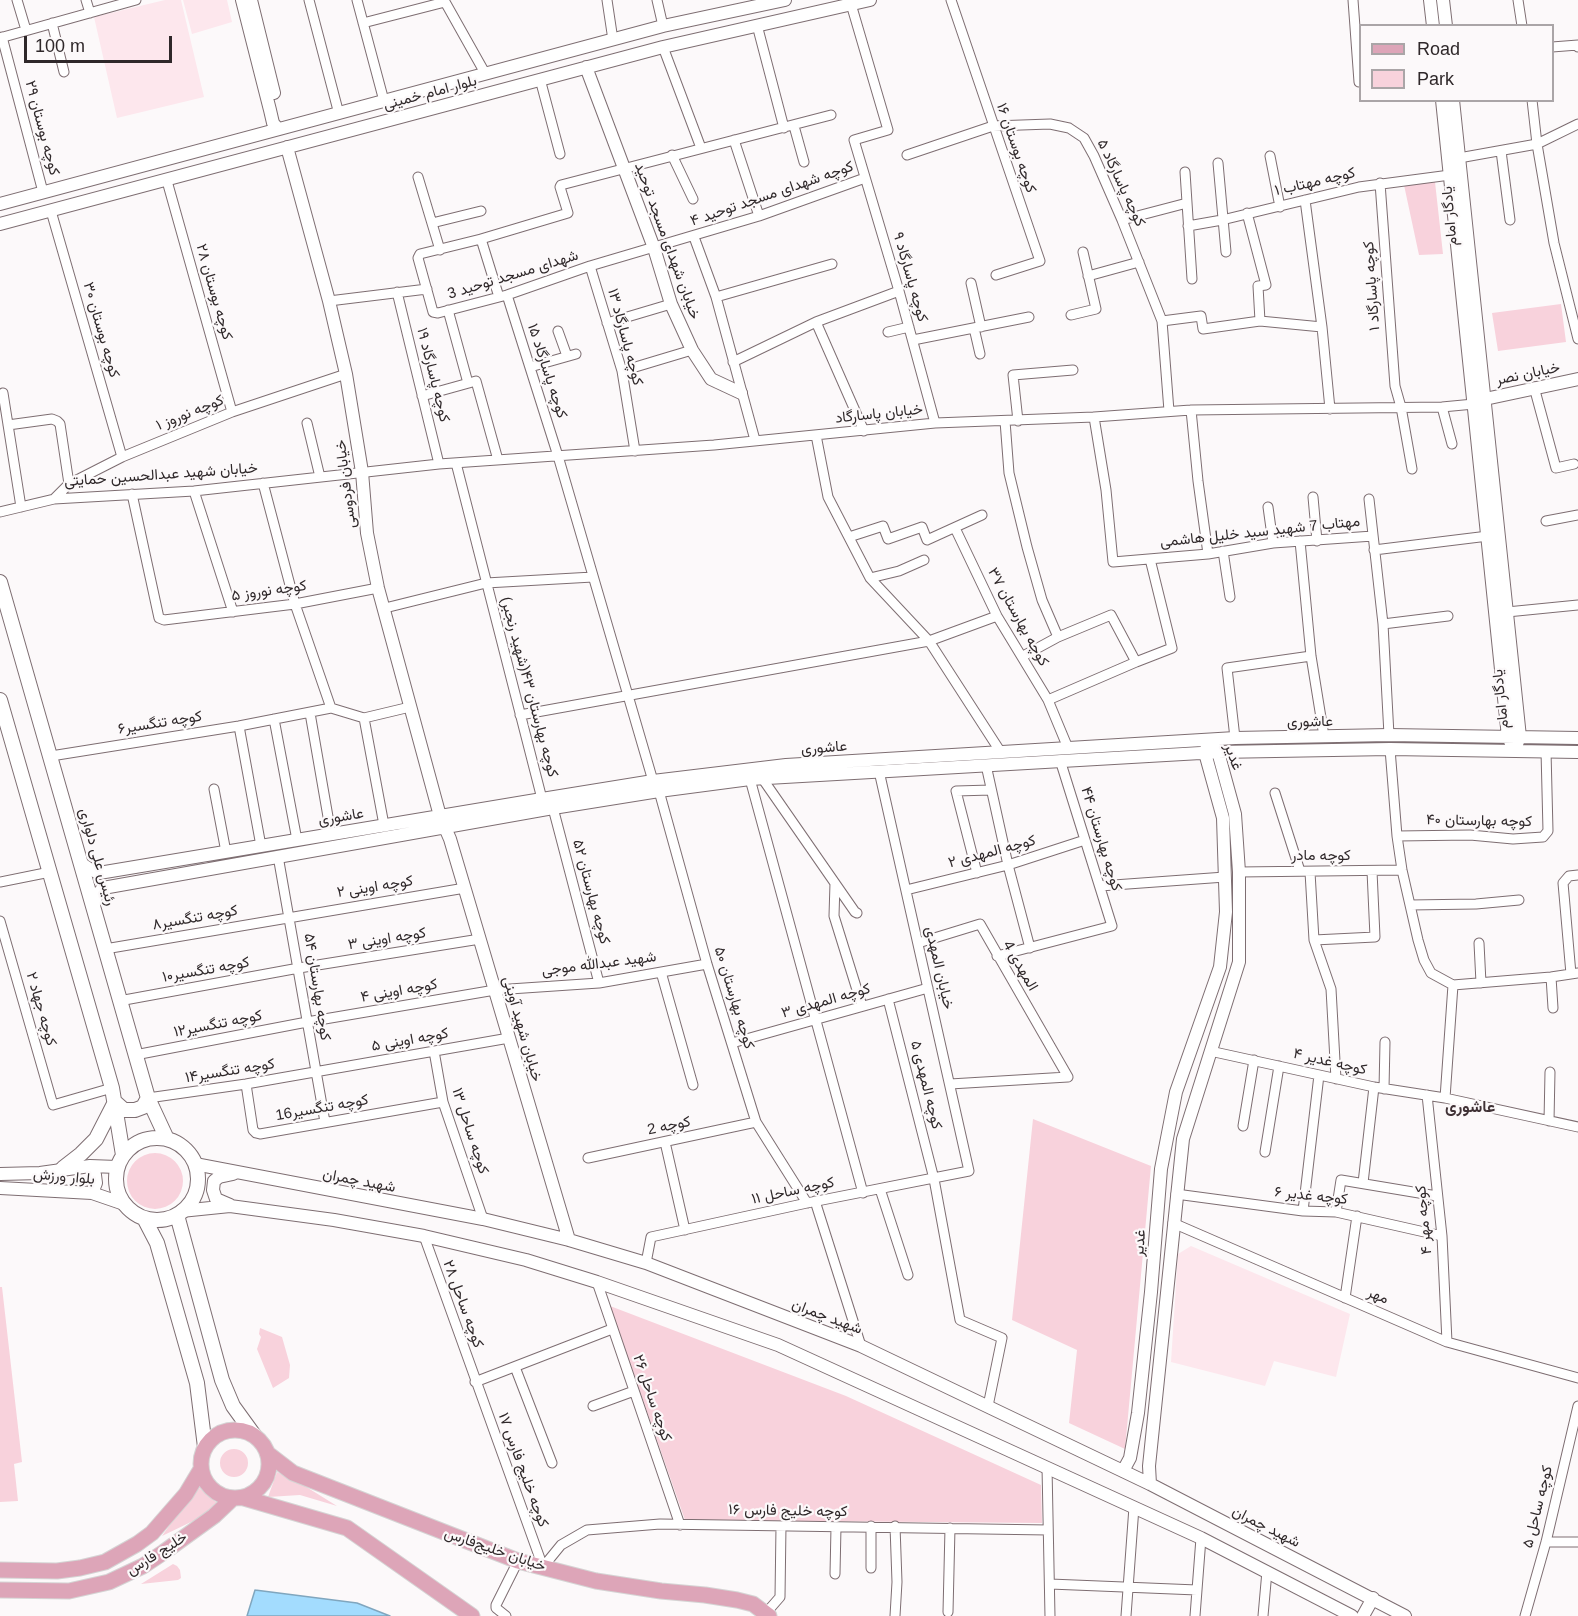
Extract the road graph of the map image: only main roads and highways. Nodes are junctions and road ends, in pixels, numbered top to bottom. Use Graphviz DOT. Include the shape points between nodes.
graph roads {
  1 [pos="0,582"];
  2 [pos="0,700"];
  3 [pos="4,733"];
  4 [pos="114,1095"];
  5 [pos="148,1098"];
  6 [pos="167,1139"];
  7 [pos="120,1161"];
  8 [pos="63,1168"];
  9 [pos="179,1213"];
  10 [pos="144,1218"];
  11 [pos="254,1435"];
  12 [pos="205,1447"];
  13 [pos="267,1453"];
  14 [pos="201,1469"];
  15 [pos="238,1498"];
  16 [pos="0,1570"];
  17 [pos="0,1590"];
  18 [pos="768,1614"];
  19 [pos="472,1616"];
  1 -- 5 [label="main road, رئیس علی دلواری"];
  2 -- 3 [label="main road"];
  3 -- 4 [label="main road" via="50,872"];
  4 -- 5 [label="main road" via="124,1110 143,1107"];
  4 -- 7 [label="main road"];
  4 -- 8 [label="main road" via="96,1139"];
  5 -- 6 [label="main road, رئیس علی دلواری"];
  6 -- 7 [label="main road" via="142,1140"];
  6 -- 9 [label="main road" via="188,1152 195,1164 196,1190"];
  7 -- 10 [label="main road" via="118,1191 124,1204"];
  9 -- 10 [label="main road" via="157,1220"];
  9 -- 11 [label="main road" via="222,1380 233,1406"];
  10 -- 12 [label="main road" via="158,1243 197,1383"];
  11 -- 12 [label="main road" via="221,1432"];
  11 -- 13 [label="main road"];
  12 -- 14 [label="main road"];
  13 -- 15 [label="main road" via="269,1464 262,1485 254,1493"];
  13 -- 18 [label="main road, خیابان خلیج‌فارس" via="293,1473 518,1561 596,1581 737,1600"];
  14 -- 15 [label="main road" via="211,1489 221,1496"];
  14 -- 16 [label="main road, خلیج فارس" via="186,1494 152,1533 112,1558 57,1571"];
  15 -- 17 [label="main road, خلیج فارس" via="143,1566 109,1582 63,1592"];
  15 -- 19 [label="main road" via="347,1528"];
}
